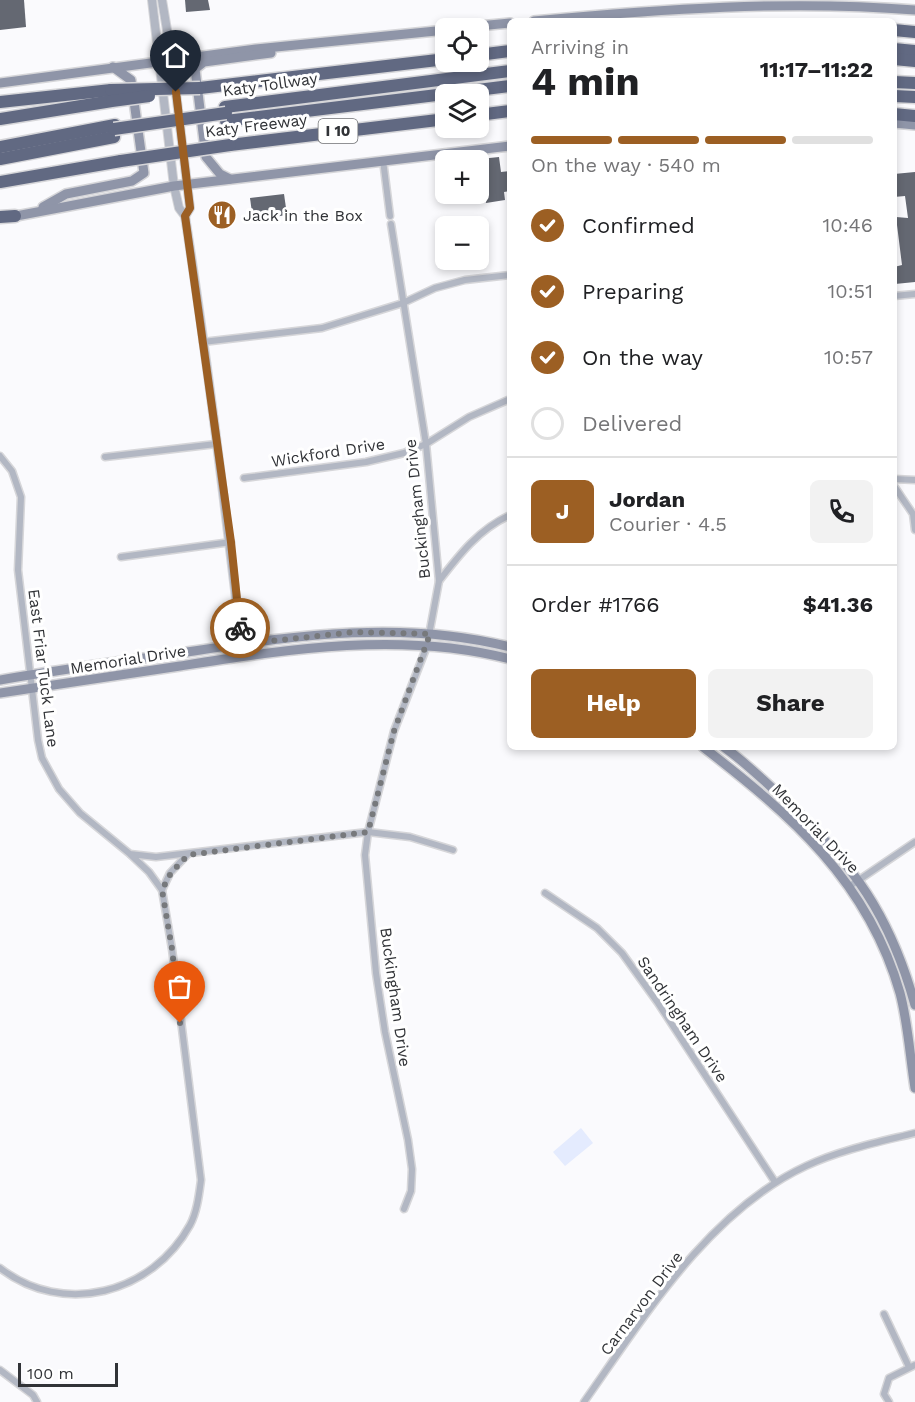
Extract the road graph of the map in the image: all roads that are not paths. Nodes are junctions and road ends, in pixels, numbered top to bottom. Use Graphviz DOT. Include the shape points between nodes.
graph roads {
  1 [pos="152,0"];
  2 [pos="162,0"];
  3 [pos="915,10"];
  4 [pos="567,18"];
  5 [pos="507,23"];
  6 [pos="489,25"];
  7 [pos="897,30"];
  8 [pos="435,31"];
  9 [pos="915,32"];
  10 [pos="321,42"];
  11 [pos="897,49"];
  12 [pos="507,51"];
  13 [pos="915,51"];
  14 [pos="489,54"];
  15 [pos="897,59"];
  16 [pos="172,60"];
  17 [pos="435,60"];
  18 [pos="915,61"];
  19 [pos="159,62"];
  20 [pos="897,65"];
  21 [pos="113,67"];
  22 [pos="915,67"];
  23 [pos="507,71"];
  24 [pos="507,79"];
  25 [pos="897,82"];
  26 [pos="0,83"];
  27 [pos="915,83"];
  28 [pos="507,86"];
  29 [pos="112,96"];
  30 [pos="897,96"];
  31 [pos="915,97"];
  32 [pos="0,102"];
  33 [pos="507,111"];
  34 [pos="226,113"];
  35 [pos="489,114"];
  36 [pos="897,114"];
  37 [pos="915,116"];
  38 [pos="0,119"];
  39 [pos="435,120"];
  40 [pos="897,123"];
  41 [pos="915,125"];
  42 [pos="115,130"];
  43 [pos="0,147"];
  44 [pos="507,147"];
  45 [pos="0,159"];
  46 [pos="383,160"];
  47 [pos="230,179"];
  48 [pos="0,182"];
  49 [pos="187,184"];
  50 [pos="174,186"];
  51 [pos="36,212"];
  52 [pos="15,216"];
  53 [pos="185,216"];
  54 [pos="390,216"];
  55 [pos="0,218"];
  56 [pos="391,225"];
  57 [pos="507,274"];
  58 [pos="915,294"];
  59 [pos="897,296"];
  60 [pos="403,303"];
  61 [pos="203,342"];
  62 [pos="507,400"];
  63 [pos="216,444"];
  64 [pos="426,444"];
  65 [pos="0,456"];
  66 [pos="105,457"];
  67 [pos="244,478"];
  68 [pos="897,479"];
  69 [pos="915,480"];
  70 [pos="897,490"];
  71 [pos="914,512"];
  72 [pos="507,516"];
  73 [pos="915,530"];
  74 [pos="231,542"];
  75 [pos="121,557"];
  76 [pos="439,581"];
  77 [pos="430,634"];
  78 [pos="242,644"];
  79 [pos="427,646"];
  80 [pos="507,647"];
  81 [pos="243,656"];
  82 [pos="507,659"];
  83 [pos="113,663"];
  84 [pos="29,675"];
  85 [pos="115,676"];
  86 [pos="0,680"];
  87 [pos="31,688"];
  88 [pos="0,693"];
  89 [pos="707,750"];
  90 [pos="728,750"];
  91 [pos="368,832"];
  92 [pos="915,842"];
  93 [pos="453,850"];
  94 [pos="130,854"];
  95 [pos="188,855"];
  96 [pos="860,881"];
  97 [pos="850,886"];
  98 [pos="162,890"];
  99 [pos="545,893"];
  100 [pos="905,969"];
  101 [pos="894,973"];
  102 [pos="915,1005"];
  103 [pos="915,1088"];
  104 [pos="915,1133"];
  105 [pos="775,1182"];
  106 [pos="404,1209"];
  107 [pos="0,1268"];
  108 [pos="884,1314"];
  109 [pos="912,1366"];
  110 [pos="0,1370"];
  111 [pos="37,1402"];
  112 [pos="584,1402"];
  113 [pos="889,1402"];
  1 -- 19 [label="street"];
  2 -- 16 [label="street"];
  3 -- 4 [label="main road" via="791,2"];
  5 -- 6 [label="main road"];
  7 -- 9 [label="highway"];
  8 -- 10 [label="main road"];
  10 -- 16 [label="main road"];
  10 -- 47 [label="main road" via="258,56 204,62 195,69 206,157 220,174"];
  11 -- 13 [label="highway"];
  12 -- 14 [label="highway"];
  15 -- 18 [label="highway"];
  16 -- 19 [label="main road"];
  16 -- 49 [label="street"];
  17 -- 29 [label="highway, bridge"];
  19 -- 21 [label="main road"];
  19 -- 50 [label="street"];
  20 -- 22 [label="highway"];
  21 -- 26 [label="main road"];
  21 -- 51 [label="main road" via="131,80 144,173 132,182 66,194"];
  23 -- 34 [label="highway, Katy Tollway"];
  24 -- 34 [label="highway"];
  25 -- 27 [label="highway"];
  28 -- 34 [label="highway"];
  29 -- 32 [label="highway"];
  29 -- 38 [label="highway"];
  30 -- 31 [label="highway"];
  33 -- 35 [label="highway"];
  34 -- 42 [label="highway"];
  36 -- 37 [label="highway"];
  39 -- 48 [label="highway, Katy Freeway / I 10, bridge" via="230,145"];
  40 -- 41 [label="main road"];
  42 -- 43 [label="highway"];
  42 -- 45 [label="highway"];
  44 -- 46 [label="main road"];
  46 -- 47 [label="main road"];
  46 -- 54 [label="street"];
  47 -- 49 [label="main road"];
  49 -- 50 [label="main road"];
  49 -- 53 [label="street" via="190,208"];
  50 -- 51 [label="main road"];
  50 -- 53 [label="street"];
  51 -- 52 [label="main road"];
  52 -- 55 [label="highway"];
  53 -- 61 [label="street"];
  56 -- 60 [label="street, Buckingham Drive"];
  57 -- 60 [label="street" via="435,288"];
  58 -- 59 [label="street"];
  60 -- 61 [label="street" via="322,328"];
  60 -- 64 [label="street, Buckingham Drive"];
  61 -- 63 [label="street"];
  62 -- 64 [label="street, Wickford Drive" via="468,417"];
  63 -- 66 [label="street"];
  63 -- 74 [label="street"];
  64 -- 67 [label="street, Wickford Drive" via="366,462"];
  64 -- 76 [label="street, Buckingham Drive"];
  65 -- 84 [label="street, East Friar Tuck Lane" via="12,471 21,497 18,570"];
  68 -- 69 [label="street"];
  70 -- 71 [label="street"];
  71 -- 73 [label="street"];
  72 -- 76 [label="street" via="464,548"];
  74 -- 75 [label="street"];
  74 -- 78 [label="street"];
  76 -- 77 [label="street, Buckingham Drive"];
  77 -- 78 [label="main road, Memorial Drive" via="355,632"];
  77 -- 79 [label="street, Buckingham Drive"];
  77 -- 80 [label="main road, Memorial Drive"];
  78 -- 81 [label="street"];
  78 -- 83 [label="main road, Memorial Drive"];
  79 -- 81 [label="main road, Memorial Drive" via="341,645"];
  79 -- 82 [label="main road, Memorial Drive"];
  79 -- 91 [label="street, Buckingham Drive" via="394,731"];
  81 -- 85 [label="main road, Memorial Drive"];
  83 -- 84 [label="main road, Memorial Drive"];
  83 -- 85 [label="main road"];
  84 -- 86 [label="main road, Memorial Drive"];
  84 -- 87 [label="street, East Friar Tuck Lane"];
  85 -- 87 [label="main road, Memorial Drive"];
  87 -- 88 [label="main road, Memorial Drive"];
  87 -- 94 [label="street, East Friar Tuck Lane" via="42,758 59,789 80,813"];
  89 -- 97 [label="main road, Memorial Drive" via="762,792"];
  90 -- 96 [label="main road, Memorial Drive" via="807,820"];
  91 -- 93 [label="street" via="410,837"];
  91 -- 95 [label="street"];
  91 -- 106 [label="street, Buckingham Drive" via="365,855 376,973 412,1168 411,1191"];
  92 -- 96 [label="street"];
  94 -- 95 [label="street"];
  94 -- 98 [label="street, East Friar Tuck Lane"];
  95 -- 98 [label="street"];
  96 -- 97 [label="street"];
  96 -- 100 [label="main road, Memorial Drive" via="881,915"];
  97 -- 101 [label="main road, Memorial Drive"];
  98 -- 107 [label="street, East Friar Tuck Lane" via="201,1180 190,1224 171,1251 146,1273 115,1288 71,1296 39,1288"];
  99 -- 105 [label="street, Sandringham Drive" via="597,928 622,952"];
  100 -- 101 [label="main road"];
  100 -- 102 [label="main road, Memorial Drive"];
  101 -- 103 [label="main road, Memorial Drive"];
  104 -- 105 [label="street, Carnarvon Drive" via="835,1155"];
  105 -- 112 [label="street, Carnarvon Drive" via="715,1233 659,1296"];
  108 -- 109 [label="street"];
  109 -- 113 [label="street" via="889,1378 884,1394"];
  110 -- 111 [label="street"];
}
